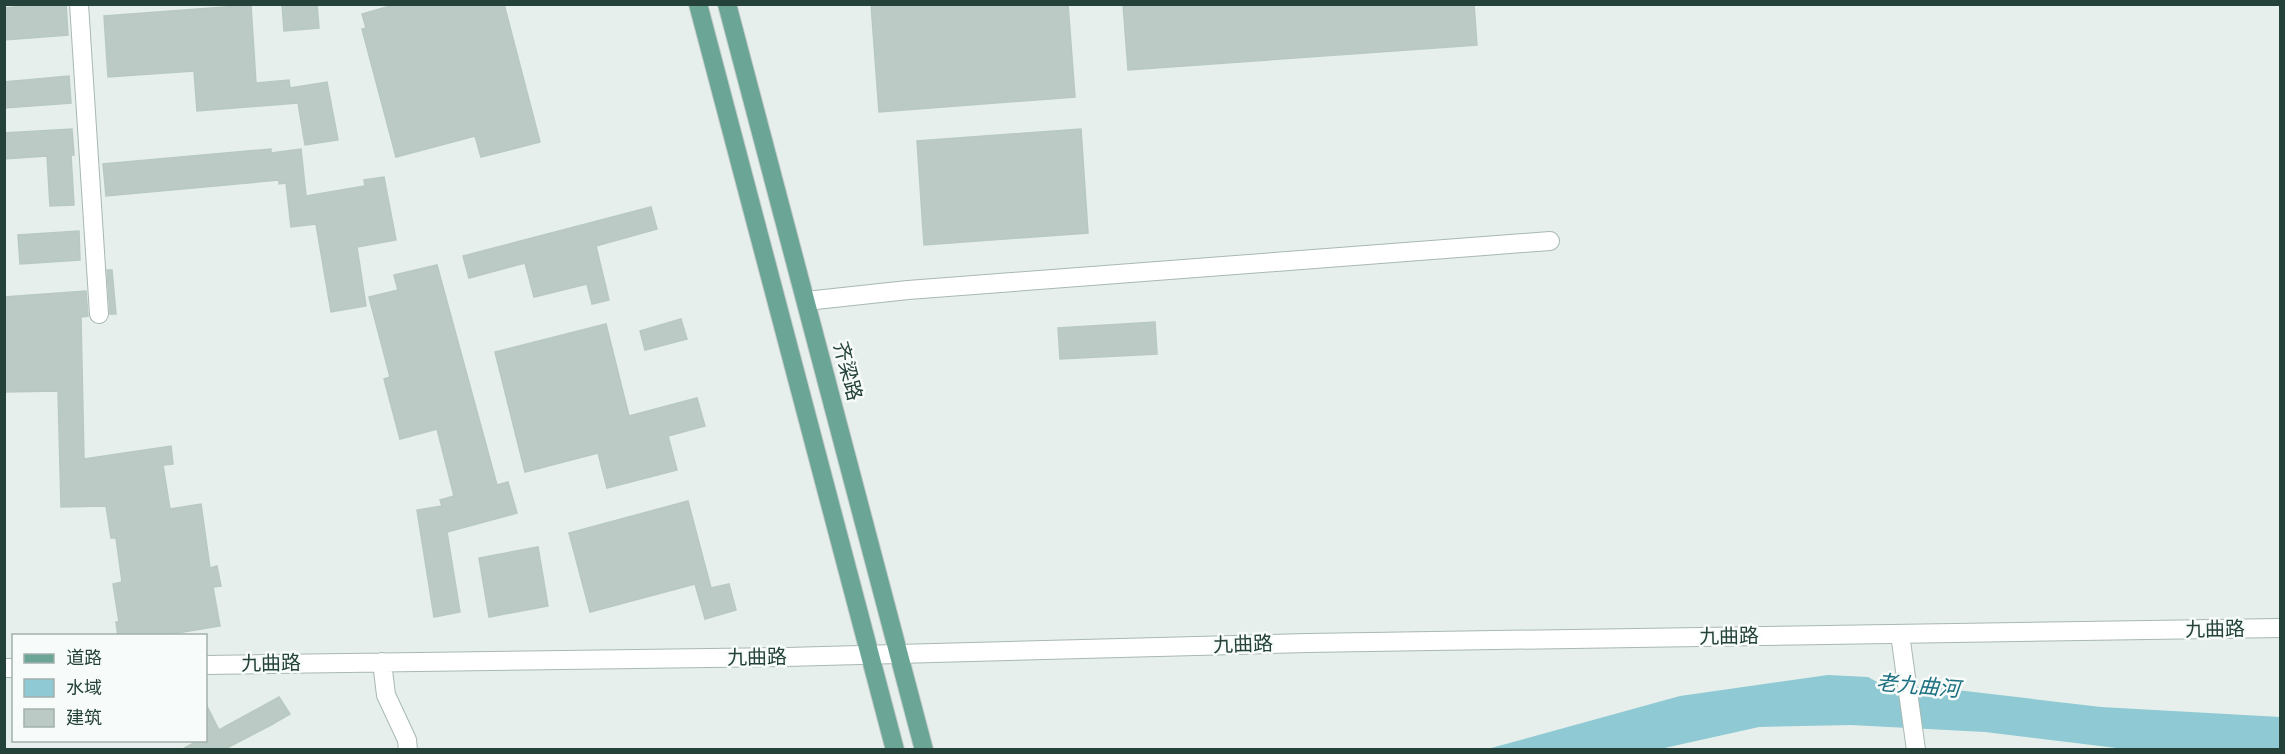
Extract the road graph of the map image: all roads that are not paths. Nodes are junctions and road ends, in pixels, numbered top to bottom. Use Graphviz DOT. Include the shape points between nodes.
graph roads {
  1 [pos="79,4"];
  2 [pos="698,4"];
  3 [pos="727,4"];
  4 [pos="1550,241"];
  5 [pos="806,301"];
  6 [pos="99,314"];
  7 [pos="2280,628"];
  8 [pos="1900,634"];
  9 [pos="899,654"];
  10 [pos="870,655"];
  11 [pos="382,662"];
  12 [pos="207,665"];
  13 [pos="1915,744"];
  14 [pos="408,750"];
  15 [pos="895,750"];
  16 [pos="924,750"];
  1 -- 6 [label="street"];
  2 -- 10 [label="main road"];
  3 -- 5 [label="main road, 齐梁路"];
  4 -- 5 [label="street"];
  5 -- 9 [label="main road, 齐梁路"];
  7 -- 8 [label="street, 九曲路"];
  8 -- 9 [label="street, 九曲路"];
  8 -- 13 [label="street"];
  9 -- 10 [label="street, 九曲路"];
  9 -- 16 [label="main road, 齐梁路"];
  10 -- 11 [label="street, 九曲路"];
  10 -- 15 [label="main road"];
  11 -- 12 [label="street, 九曲路"];
  11 -- 14 [label="street" via="386,695"];
}
